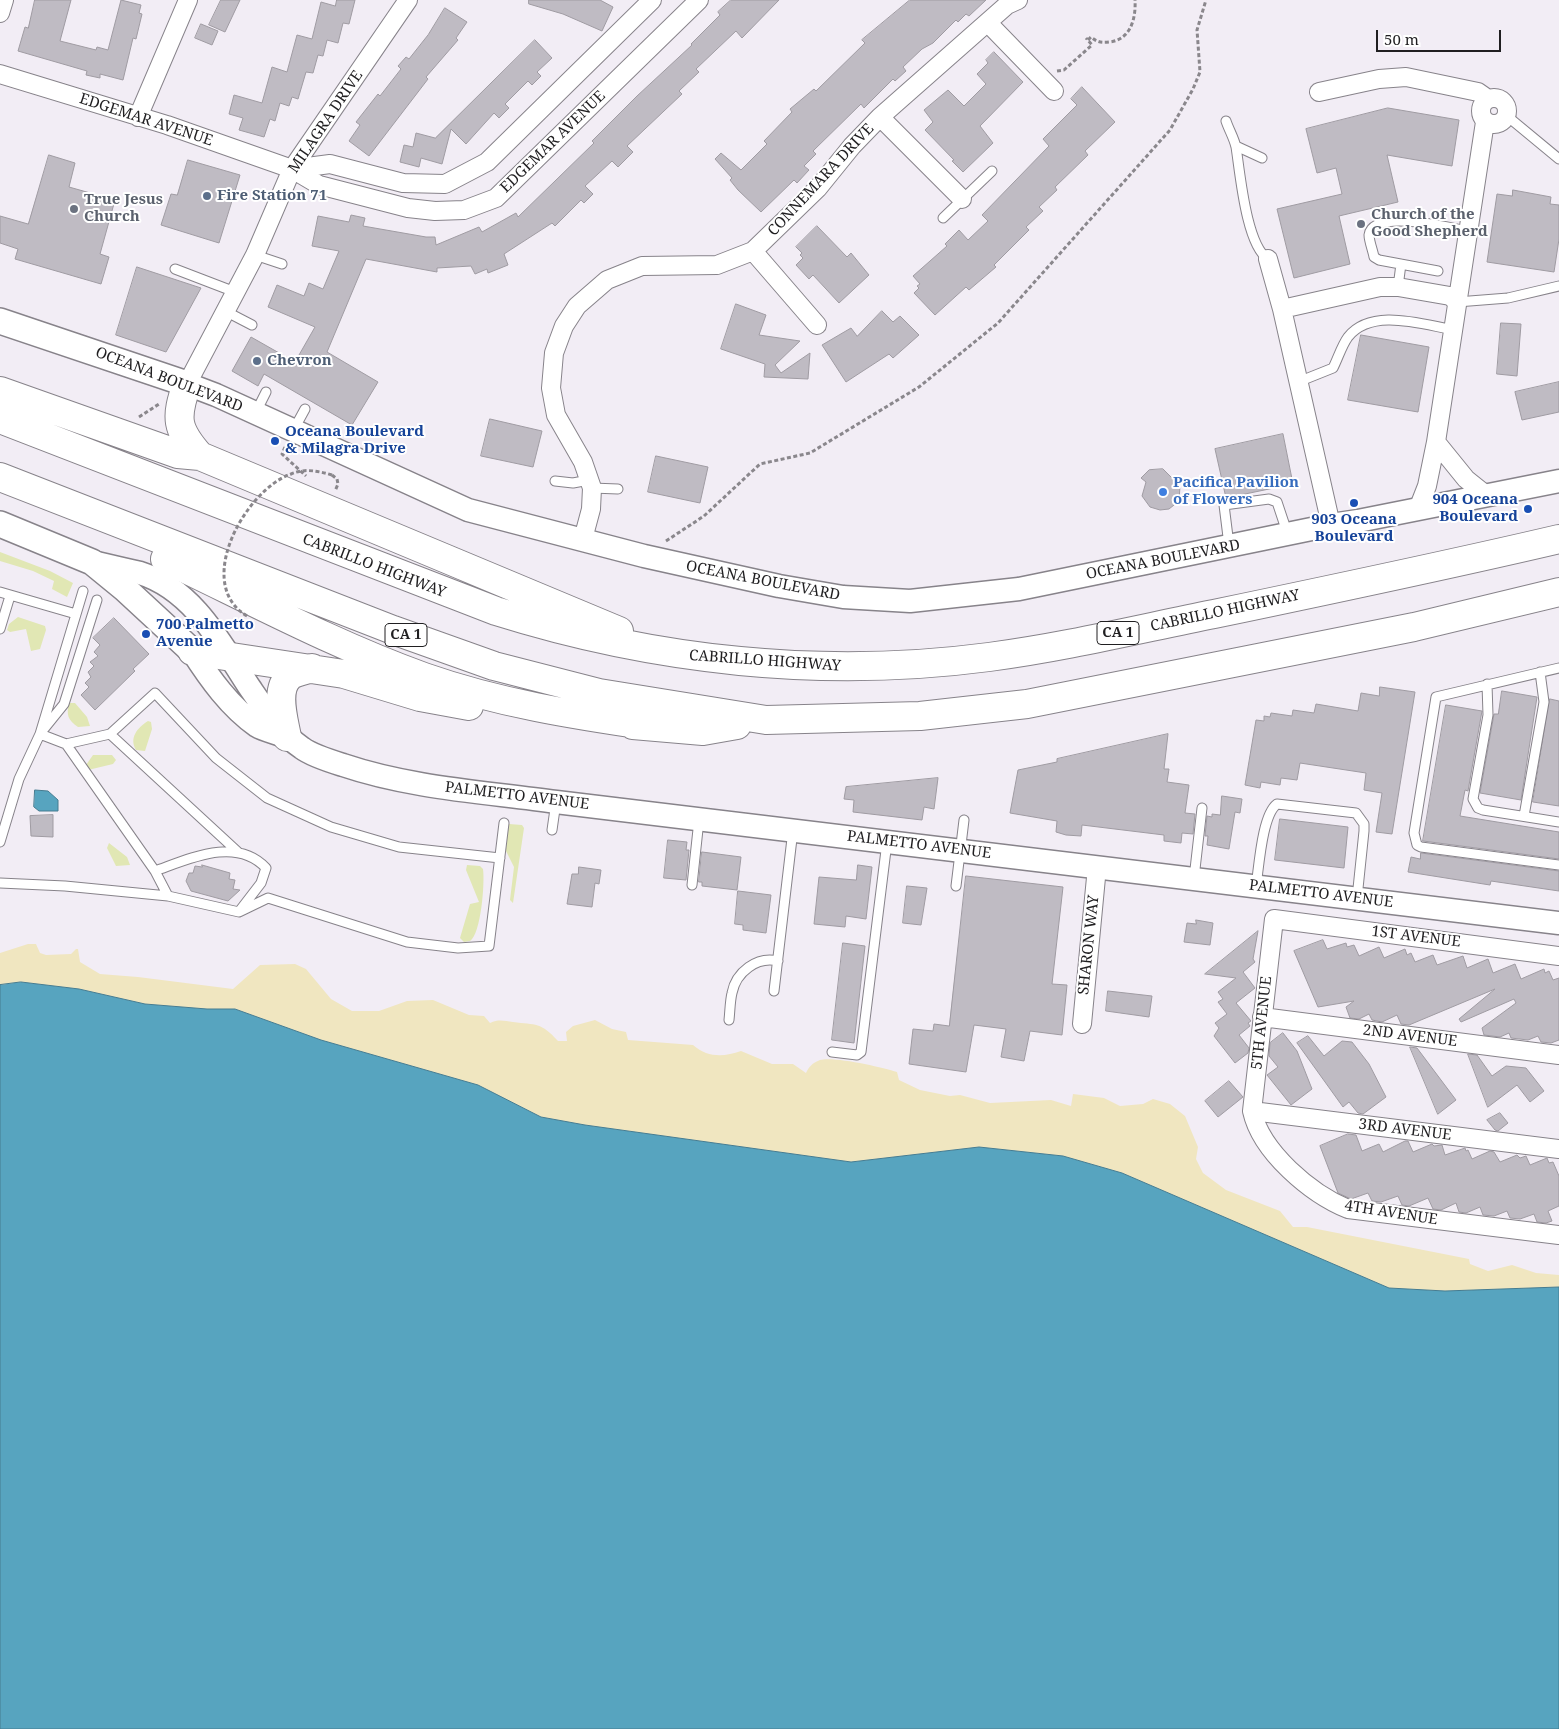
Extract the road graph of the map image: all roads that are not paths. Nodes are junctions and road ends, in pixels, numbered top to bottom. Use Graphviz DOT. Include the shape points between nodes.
graph roads {
  1 [pos="4,0"];
  2 [pos="188,0"];
  3 [pos="408,0"];
  4 [pos="652,0"];
  5 [pos="700,0"];
  6 [pos="1018,0"];
  7 [pos="0,13"];
  8 [pos="988,23"];
  9 [pos="0,74"];
  10 [pos="1054,91"];
  11 [pos="1319,92"];
  12 [pos="1488,99"];
  13 [pos="138,116"];
  14 [pos="1507,116"];
  15 [pos="880,117"];
  16 [pos="1226,122"];
  17 [pos="1485,122"];
  18 [pos="1236,146"];
  19 [pos="1262,158"];
  20 [pos="1559,159"];
  21 [pos="292,169"];
  22 [pos="992,171"];
  23 [pos="962,199"];
  24 [pos="943,218"];
  25 [pos="1468,231"];
  26 [pos="753,251"];
  27 [pos="255,255"];
  28 [pos="1268,259"];
  29 [pos="282,264"];
  30 [pos="1401,264"];
  31 [pos="175,269"];
  32 [pos="1438,270"];
  33 [pos="1398,286"];
  34 [pos="1559,286"];
  35 [pos="235,292"];
  36 [pos="1456,302"];
  37 [pos="1282,308"];
  38 [pos="225,310"];
  39 [pos="0,321"];
  40 [pos="252,325"];
  41 [pos="817,325"];
  42 [pos="1454,330"];
  43 [pos="1298,382"];
  44 [pos="187,384"];
  45 [pos="0,391"];
  46 [pos="266,392"];
  47 [pos="305,410"];
  48 [pos="255,413"];
  49 [pos="0,419"];
  50 [pos="289,439"];
  51 [pos="1436,442"];
  52 [pos="200,456"];
  53 [pos="0,477"];
  54 [pos="555,480"];
  55 [pos="1559,481"];
  56 [pos="591,484"];
  57 [pos="618,488"];
  58 [pos="1486,495"];
  59 [pos="60,500"];
  60 [pos="1418,509"];
  61 [pos="0,524"];
  62 [pos="1331,524"];
  63 [pos="1288,535"];
  64 [pos="583,539"];
  65 [pos="1559,539"];
  66 [pos="1229,547"];
  67 [pos="92,562"];
  68 [pos="83,591"];
  69 [pos="0,592"];
  70 [pos="1559,592"];
  71 [pos="10,596"];
  72 [pos="97,600"];
  73 [pos="76,614"];
  74 [pos="0,629"];
  75 [pos="192,652"];
  76 [pos="671,653"];
  77 [pos="230,657"];
  78 [pos="312,668"];
  79 [pos="1559,668"];
  80 [pos="1540,672"];
  81 [pos="1487,684"];
  82 [pos="766,720"];
  83 [pos="650,726"];
  84 [pos="40,734"];
  85 [pos="110,734"];
  86 [pos="287,737"];
  87 [pos="66,744"];
  88 [pos="556,802"];
  89 [pos="1202,808"];
  90 [pos="1524,816"];
  91 [pos="699,819"];
  92 [pos="964,820"];
  93 [pos="1559,822"];
  94 [pos="504,823"];
  95 [pos="552,830"];
  96 [pos="793,830"];
  97 [pos="887,841"];
  98 [pos="0,842"];
  99 [pos="959,850"];
  100 [pos="239,853"];
  101 [pos="500,858"];
  102 [pos="1559,865"];
  103 [pos="1097,866"];
  104 [pos="155,871"];
  105 [pos="1194,878"];
  106 [pos="0,884"];
  107 [pos="692,885"];
  108 [pos="956,886"];
  109 [pos="1256,886"];
  110 [pos="168,896"];
  111 [pos="1357,898"];
  112 [pos="239,912"];
  113 [pos="1274,919"];
  114 [pos="1559,923"];
  115 [pos="1559,956"];
  116 [pos="778,960"];
  117 [pos="774,991"];
  118 [pos="1262,1017"];
  119 [pos="730,1020"];
  120 [pos="1082,1024"];
  121 [pos="832,1052"];
  122 [pos="1559,1055"];
  123 [pos="1254,1119"];
  124 [pos="1559,1149"];
  125 [pos="1559,1235"];
  1 -- 7 [label="street"];
  2 -- 13 [label="street"];
  3 -- 21 [label="street, MILAGRA DRIVE"];
  4 -- 21 [label="street, EDGEMAR AVENUE" via="487,162 445,184 403,183 330,164"];
  5 -- 21 [label="street, EDGEMAR AVENUE" via="496,198 464,210 408,208 319,185"];
  6 -- 8 [label="street, CONNEMARA DRIVE" via="1007,5"];
  8 -- 10 [label="street"];
  8 -- 15 [label="street, CONNEMARA DRIVE"];
  9 -- 13 [label="street, EDGEMAR AVENUE"];
  11 -- 12 [label="street" via="1379,79 1406,77 1478,92"];
  12 -- 14 [label="street" via="1504,101"];
  12 -- 17 [label="street" via="1482,107"];
  13 -- 21 [label="street, EDGEMAR AVENUE"];
  14 -- 17 [label="street" via="1500,124"];
  14 -- 20 [label="lane"];
  15 -- 23 [label="street"];
  15 -- 26 [label="street, CONNEMARA DRIVE" via="818,188"];
  16 -- 18 [label="lane"];
  17 -- 25 [label="street"];
  18 -- 19 [label="lane"];
  18 -- 28 [label="lane" via="1238,173 1248,214 1258,247"];
  21 -- 27 [label="street, MILAGRA DRIVE"];
  22 -- 23 [label="lane"];
  23 -- 24 [label="lane"];
  25 -- 30 [label="lane" via="1412,221 1375,226 1369,235 1374,257"];
  25 -- 36 [label="street"];
  26 -- 41 [label="street"];
  26 -- 56 [label="street, CONNEMARA DRIVE" via="717,265 642,266 607,280 577,306 564,326 554,353 551,388 556,415 583,462"];
  27 -- 29 [label="lane"];
  27 -- 35 [label="street, MILAGRA DRIVE"];
  28 -- 37 [label="street"];
  30 -- 32 [label="lane"];
  30 -- 33 [label="lane"];
  31 -- 35 [label="lane"];
  33 -- 36 [label="street" via="1450,296"];
  33 -- 37 [label="street"];
  34 -- 36 [label="lane" via="1508,298"];
  35 -- 38 [label="street, MILAGRA DRIVE"];
  36 -- 42 [label="street"];
  37 -- 43 [label="street"];
  38 -- 40 [label="lane"];
  38 -- 44 [label="street, MILAGRA DRIVE"];
  39 -- 44 [label="main road, OCEANA BOULEVARD"];
  42 -- 43 [label="lane" via="1381,319 1358,327 1348,338 1333,368"];
  42 -- 51 [label="street"];
  43 -- 62 [label="street"];
  44 -- 48 [label="street, OCEANA BOULEVARD"];
  44 -- 52 [label="highway" via="180,408 180,430"];
  45 -- 52 [label="highway" via="178,454"];
  46 -- 48 [label="lane"];
  47 -- 50 [label="lane"];
  48 -- 50 [label="street, OCEANA BOULEVARD"];
  49 -- 76 [label="highway, CABRILLO HIGHWAY / CA 1" via="487,608 566,632"];
  50 -- 64 [label="street, OCEANA BOULEVARD" via="468,510"];
  51 -- 58 [label="street" via="1466,479"];
  51 -- 60 [label="street"];
  52 -- 76 [label="highway"];
  53 -- 59 [label="highway, CA 1"];
  54 -- 56 [label="lane"];
  55 -- 58 [label="street, OCEANA BOULEVARD"];
  56 -- 57 [label="lane"];
  56 -- 64 [label="street, CONNEMARA DRIVE" via="590,509"];
  58 -- 60 [label="street, OCEANA BOULEVARD"];
  59 -- 82 [label="highway, CA 1" via="494,666 599,693"];
  59 -- 83 [label="highway" via="90,525 366,654 417,674 485,696 551,712"];
  60 -- 62 [label="street, OCEANA BOULEVARD"];
  61 -- 67 [label="main road, PALMETTO AVENUE"];
  62 -- 63 [label="street, OCEANA BOULEVARD"];
  63 -- 66 [label="street, OCEANA BOULEVARD"];
  63 -- 66 [label="lane" via="1277,502 1269,499 1224,505"];
  64 -- 66 [label="street, OCEANA BOULEVARD" via="779,586 834,596 910,601 1019,590"];
  65 -- 76 [label="highway, CABRILLO HIGHWAY / CA 1" via="1413,573 992,657 921,664 822,666 742,662"];
  67 -- 75 [label="main road, PALMETTO AVENUE"];
  67 -- 77 [label="street, PALMETTO AVENUE" via="142,574 167,586 189,602 213,629"];
  68 -- 73 [label="lane"];
  69 -- 71 [label="lane"];
  70 -- 82 [label="highway, CA 1" via="1414,627 1036,702 920,716"];
  71 -- 73 [label="lane"];
  71 -- 74 [label="lane"];
  72 -- 84 [label="lane" via="64,704"];
  73 -- 84 [label="lane"];
  75 -- 77 [label="highway"];
  75 -- 86 [label="street, PALMETTO AVENUE" via="233,705 258,727"];
  77 -- 78 [label="highway"];
  77 -- 86 [label="street, PALMETTO AVENUE"];
  78 -- 83 [label="highway" via="344,674 420,697 496,711"];
  78 -- 86 [label="highway" via="291,675 283,683 282,706"];
  79 -- 80 [label="lane"];
  80 -- 81 [label="lane"];
  80 -- 90 [label="lane" via="1544,702"];
  81 -- 90 [label="lane" via="1488,715 1474,803 1483,810"];
  81 -- 102 [label="lane" via="1441,695 1434,701 1414,833 1417,845"];
  82 -- 83 [label="highway" via="703,731"];
  84 -- 87 [label="lane"];
  84 -- 98 [label="lane" via="19,779"];
  85 -- 87 [label="lane"];
  85 -- 100 [label="lane"];
  85 -- 101 [label="lane" via="155,693 216,758 267,798 331,827 398,847"];
  86 -- 88 [label="street, PALMETTO AVENUE" via="304,749 365,772 413,783"];
  87 -- 104 [label="lane"];
  88 -- 91 [label="street, PALMETTO AVENUE"];
  88 -- 95 [label="lane"];
  89 -- 105 [label="lane"];
  90 -- 93 [label="lane"];
  91 -- 96 [label="street, PALMETTO AVENUE"];
  91 -- 107 [label="lane"];
  92 -- 99 [label="lane"];
  94 -- 101 [label="lane"];
  96 -- 97 [label="street, PALMETTO AVENUE"];
  96 -- 116 [label="lane"];
  97 -- 99 [label="street, PALMETTO AVENUE"];
  97 -- 121 [label="lane" via="861,1052 857,1055"];
  99 -- 103 [label="street, PALMETTO AVENUE"];
  99 -- 108 [label="lane"];
  100 -- 104 [label="lane" via="229,851 193,857"];
  100 -- 112 [label="lane" via="259,860 266,868 261,884"];
  101 -- 112 [label="lane" via="489,946 458,948 407,942 268,898"];
  103 -- 105 [label="street, PALMETTO AVENUE"];
  103 -- 120 [label="street, SHARON WAY"];
  104 -- 110 [label="lane"];
  105 -- 109 [label="street, PALMETTO AVENUE"];
  106 -- 110 [label="lane" via="65,886"];
  109 -- 111 [label="street, PALMETTO AVENUE"];
  109 -- 111 [label="lane" via="1267,820 1277,804 1356,813 1364,824"];
  110 -- 112 [label="lane"];
  111 -- 114 [label="street, PALMETTO AVENUE"];
  113 -- 115 [label="street, 1ST AVENUE"];
  113 -- 118 [label="street, 5TH AVENUE"];
  116 -- 117 [label="lane"];
  116 -- 119 [label="lane" via="756,962 745,970 732,992"];
  118 -- 122 [label="street, 2ND AVENUE"];
  118 -- 123 [label="street, 5TH AVENUE"];
  123 -- 124 [label="street, 3RD AVENUE"];
  123 -- 125 [label="street, 4TH AVENUE" via="1269,1148 1298,1176 1328,1201 1348,1209"];
}
